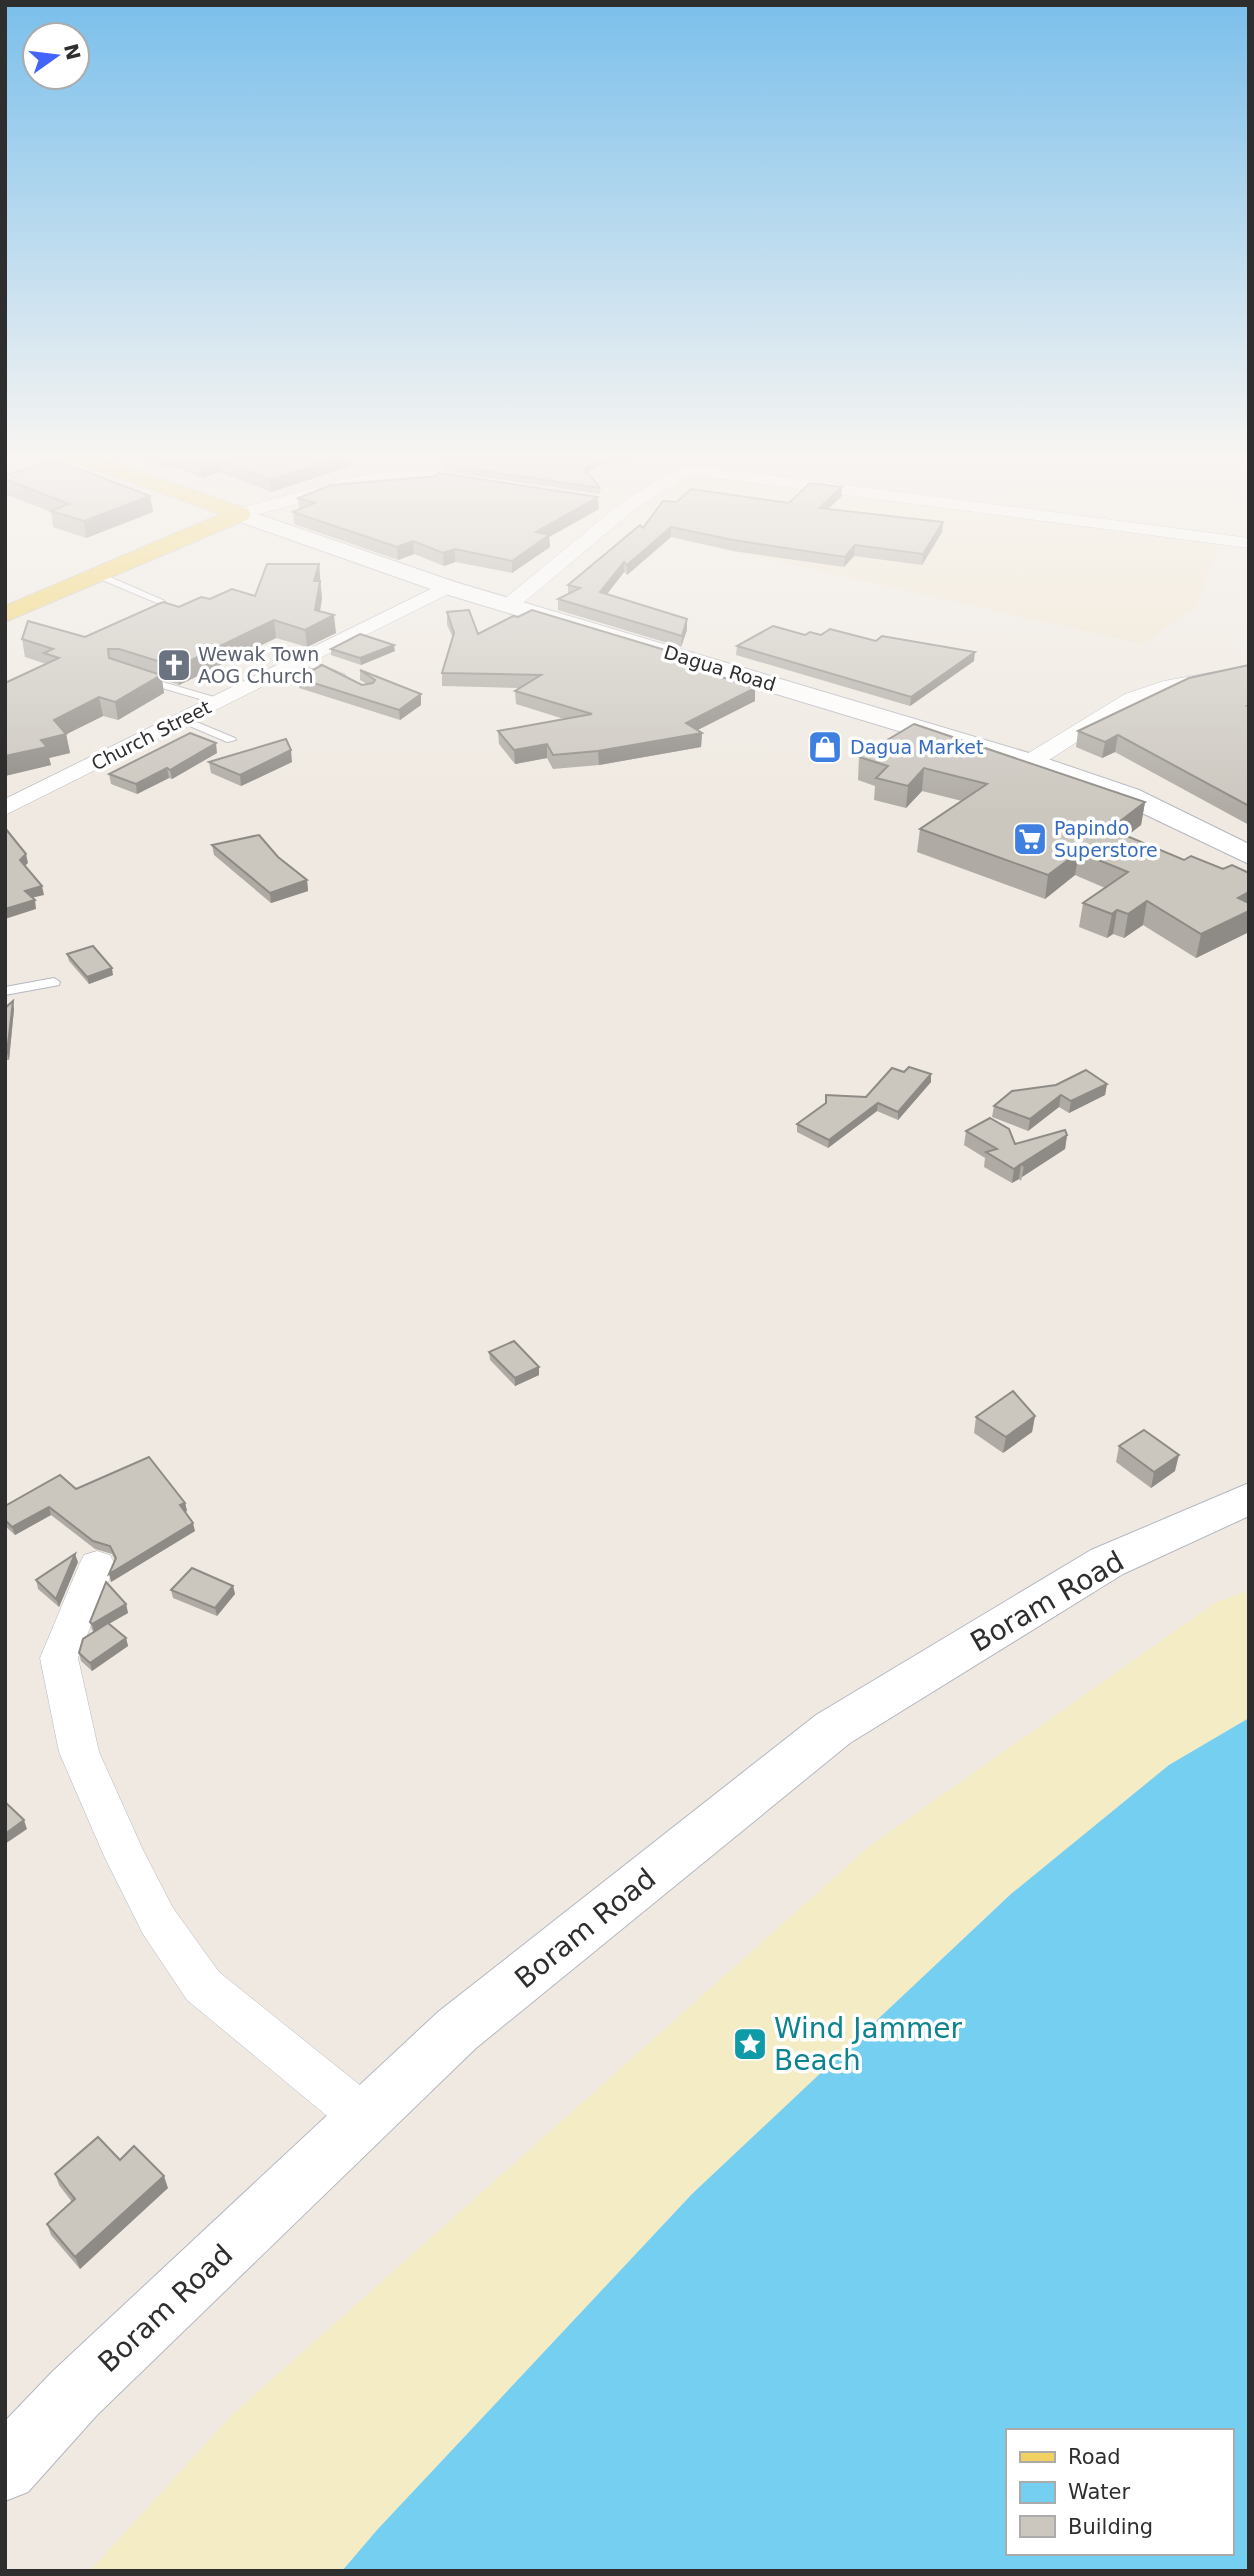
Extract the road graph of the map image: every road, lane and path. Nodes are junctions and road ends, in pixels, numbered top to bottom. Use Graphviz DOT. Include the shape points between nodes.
graph roads {
  1 [pos="102,573"];
  2 [pos="408,573"];
  3 [pos="547,573"];
  4 [pos="98,575"];
  5 [pos="447,587"];
  6 [pos="160,601"];
  7 [pos="510,604"];
  8 [pos="5,615"];
  9 [pos="299,660"];
  10 [pos="1249,672"];
  11 [pos="128,674"];
  12 [pos="348,679"];
  13 [pos="217,701"];
  14 [pos="182,719"];
  15 [pos="231,740"];
  16 [pos="1030,762"];
  17 [pos="5,808"];
  18 [pos="1249,855"];
  19 [pos="54,982"];
  20 [pos="5,991"];
  21 [pos="1249,1497"];
  22 [pos="97,1565"];
  23 [pos="365,2118"];
  24 [pos="5,2469"];
  1 -- 4 [label="main road"];
  2 -- 5 [label="street, Dagua Road"];
  3 -- 7 [label="street"];
  4 -- 6 [label="lane"];
  4 -- 8 [label="main road"];
  5 -- 7 [label="street, Dagua Road"];
  5 -- 9 [label="street, Church Street"];
  7 -- 16 [label="street, Dagua Road"];
  9 -- 12 [label="lane"];
  9 -- 13 [label="street, Church Street"];
  10 -- 16 [label="street" via="1164,687 1132,698"];
  11 -- 13 [label="lane"];
  13 -- 14 [label="street, Church Street"];
  14 -- 15 [label="lane"];
  14 -- 17 [label="street, Church Street"];
  16 -- 18 [label="street, Dagua Road" via="1129,796"];
  19 -- 20 [label="lane"];
  21 -- 23 [label="street, Boram Road" via="1107,1562 833,1728 457,2031"];
  22 -- 23 [label="street" via="59,1658 79,1752 125,1856 158,1921 203,1986"];
  23 -- 24 [label="street, Boram Road" via="75,2393"];
}
